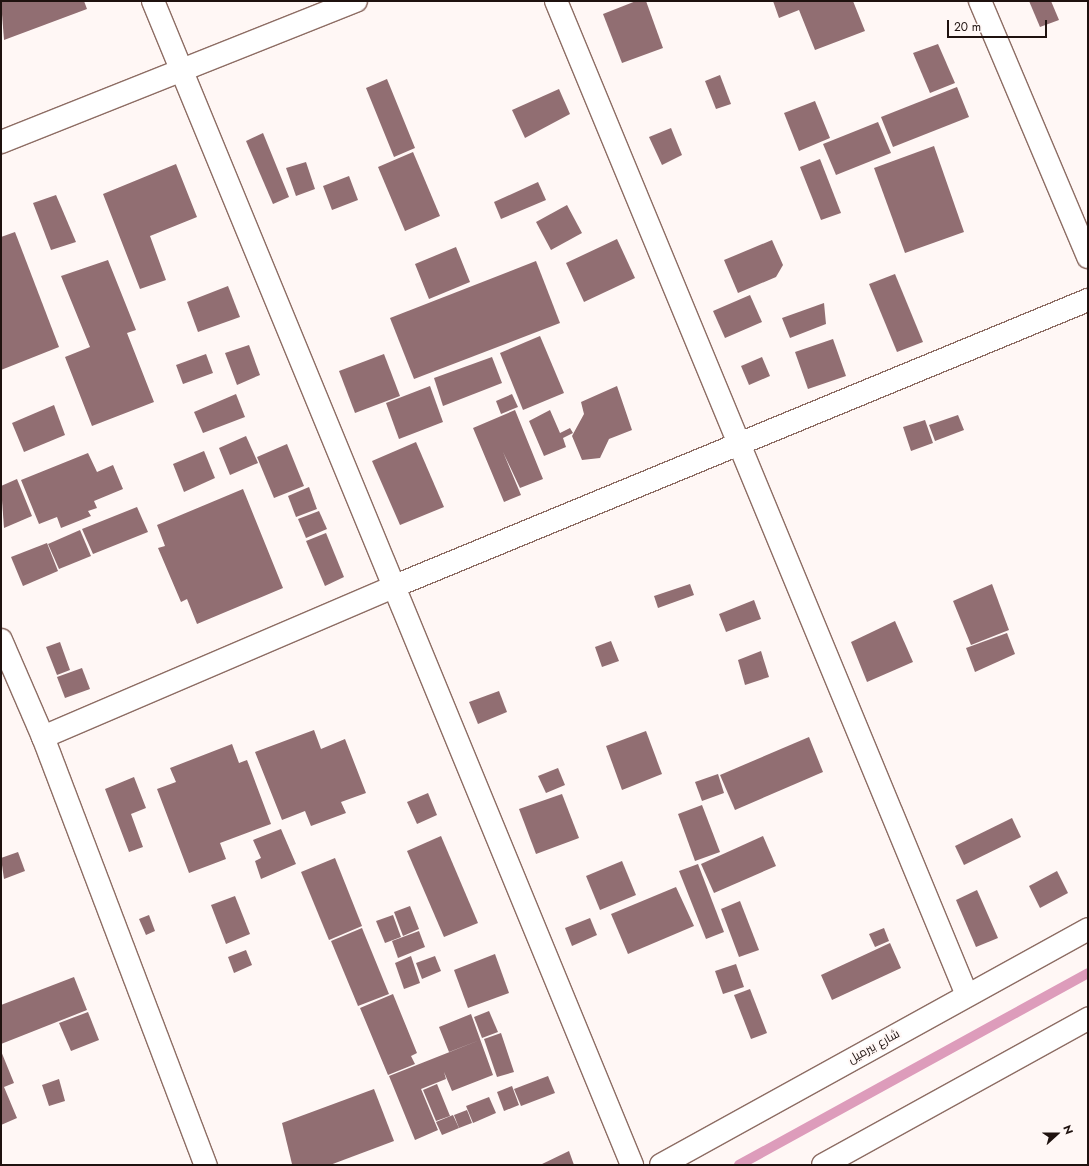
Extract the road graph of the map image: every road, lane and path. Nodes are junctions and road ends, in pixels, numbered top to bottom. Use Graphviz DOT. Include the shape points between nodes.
graph roads {
  1 [pos="153,1"];
  2 [pos="356,1"];
  3 [pos="556,1"];
  4 [pos="980,1"];
  5 [pos="181,71"];
  6 [pos="1,142"];
  7 [pos="1088,257"];
  8 [pos="1088,300"];
  9 [pos="741,442"];
  10 [pos="395,586"];
  11 [pos="1,640"];
  12 [pos="43,737"];
  13 [pos="1088,929"];
  14 [pos="968,995"];
  15 [pos="1088,1019"];
  16 [pos="206,1165"];
  17 [pos="632,1165"];
  18 [pos="661,1165"];
  19 [pos="823,1165"];
  1 -- 5 [label="street"];
  2 -- 5 [label="street"];
  3 -- 9 [label="street"];
  4 -- 7 [label="street"];
  5 -- 6 [label="street"];
  5 -- 10 [label="street"];
  8 -- 9 [label="street"];
  9 -- 10 [label="street"];
  9 -- 14 [label="street"];
  10 -- 12 [label="street"];
  10 -- 17 [label="street"];
  11 -- 12 [label="street"];
  12 -- 16 [label="street"];
  13 -- 14 [label="street, شارع بيرميل"];
  14 -- 18 [label="street, شارع بيرميل"];
  15 -- 19 [label="street"];
}
